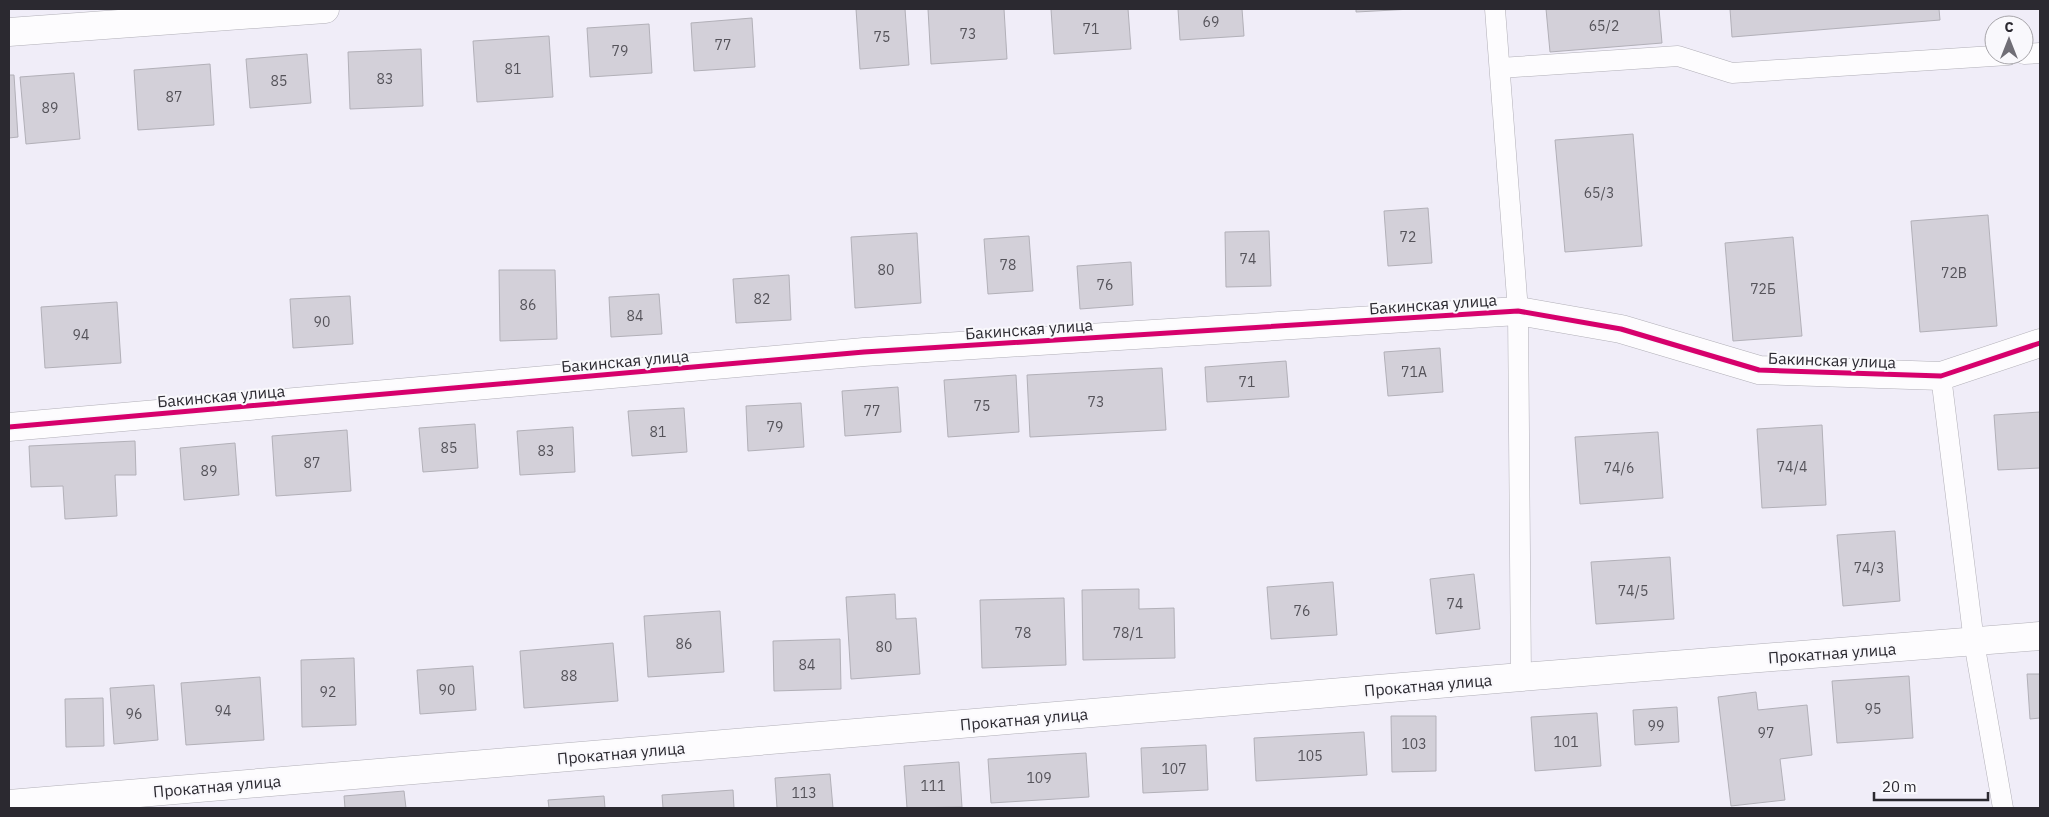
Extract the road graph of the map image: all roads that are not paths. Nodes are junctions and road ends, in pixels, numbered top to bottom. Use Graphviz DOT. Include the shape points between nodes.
graph roads {
  1 [pos="325,9"];
  2 [pos="1495,9"];
  3 [pos="9,32"];
  4 [pos="1984,57"];
  5 [pos="1500,68"];
  6 [pos="1518,312"];
  7 [pos="2040,343"];
  8 [pos="1941,376"];
  9 [pos="9,427"];
  10 [pos="2040,636"];
  11 [pos="1974,642"];
  12 [pos="1521,677"];
  13 [pos="9,804"];
  14 [pos="2003,808"];
  1 -- 3 [label="street"];
  2 -- 5 [label="lane"];
  4 -- 5 [label="lane" via="1732,73 1678,56"];
  5 -- 6 [label="lane"];
  6 -- 8 [label="street, Бакинская улица" via="1621,328 1759,370"];
  6 -- 9 [label="street, Бакинская улица" via="864,352"];
  6 -- 12 [label="lane"];
  7 -- 8 [label="street, Бакинская улица"];
  8 -- 11 [label="lane"];
  10 -- 11 [label="street, Прокатная улица"];
  11 -- 12 [label="street, Прокатная улица"];
  11 -- 14 [label="lane"];
  12 -- 13 [label="street, Прокатная улица"];
}
